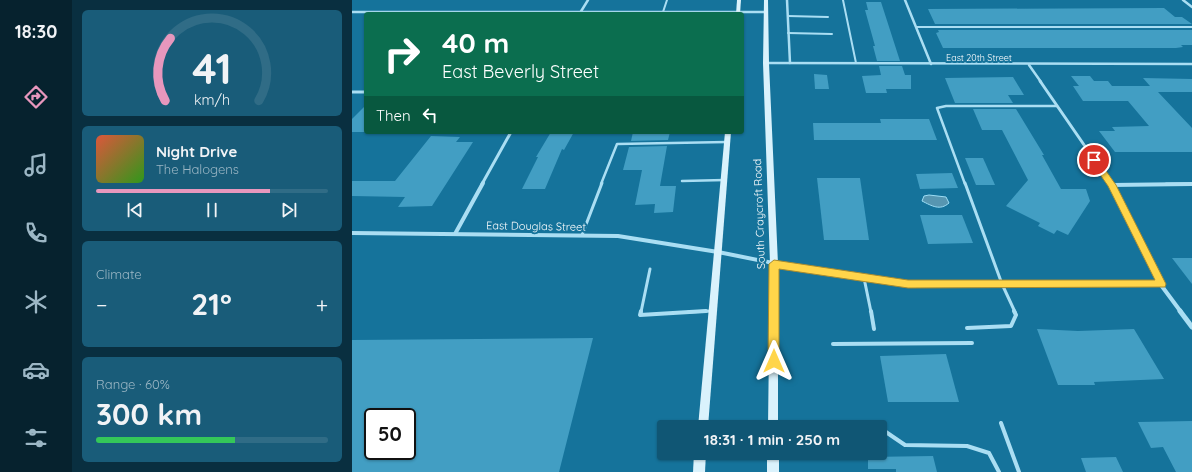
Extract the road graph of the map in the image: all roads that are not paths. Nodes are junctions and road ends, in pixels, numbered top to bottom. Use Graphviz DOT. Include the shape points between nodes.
graph roads {
  1 [pos="588,0"];
  2 [pos="667,0"];
  3 [pos="739,0"];
  4 [pos="766,0"];
  5 [pos="787,0"];
  6 [pos="843,0"];
  7 [pos="905,0"];
  8 [pos="1183,0"];
  9 [pos="1192,7"];
  10 [pos="352,12"];
  11 [pos="364,12"];
  12 [pos="581,12"];
  13 [pos="663,12"];
  14 [pos="738,12"];
  15 [pos="766,12"];
  16 [pos="744,13"];
  17 [pos="788,16"];
  18 [pos="828,16"];
  19 [pos="916,27"];
  20 [pos="1192,27"];
  21 [pos="788,33"];
  22 [pos="832,34"];
  23 [pos="766,63"];
  24 [pos="790,63"];
  25 [pos="856,63"];
  26 [pos="931,64"];
  27 [pos="1029,64"];
  28 [pos="1192,64"];
  29 [pos="352,92"];
  30 [pos="364,92"];
  31 [pos="1057,106"];
  32 [pos="510,134"];
  33 [pos="728,134"];
  34 [pos="727,142"];
  35 [pos="724,180"];
  36 [pos="682,181"];
  37 [pos="1192,184"];
  38 [pos="1112,185"];
  39 [pos="352,233"];
  40 [pos="455,234"];
  41 [pos="582,235"];
  42 [pos="718,252"];
  43 [pos="774,264"];
  44 [pos="650,269"];
  45 [pos="864,278"];
  46 [pos="1002,284"];
  47 [pos="1162,284"];
  48 [pos="713,311"];
  49 [pos="1192,327"];
  50 [pos="967,328"];
  51 [pos="874,329"];
  52 [pos="972,343"];
  53 [pos="833,344"];
  54 [pos="703,420"];
  55 [pos="774,420"];
  56 [pos="1001,423"];
  57 [pos="887,433"];
  58 [pos="699,460"];
  59 [pos="773,460"];
  60 [pos="698,472"];
  61 [pos="773,472"];
  62 [pos="999,472"];
  63 [pos="1019,472"];
  1 -- 12 [label="street"];
  2 -- 13 [label="lane"];
  3 -- 14 [label="main road"];
  4 -- 15 [label="main road, South Craycroft Road"];
  5 -- 17 [label="street"];
  6 -- 25 [label="lane"];
  7 -- 19 [label="street"];
  8 -- 9 [label="street"];
  10 -- 11 [label="street"];
  15 -- 16 [label="street"];
  15 -- 23 [label="main road, South Craycroft Road"];
  17 -- 18 [label="lane"];
  17 -- 21 [label="street"];
  19 -- 20 [label="lane"];
  19 -- 26 [label="street"];
  21 -- 22 [label="lane"];
  21 -- 24 [label="street"];
  23 -- 24 [label="street, East 20th Street"];
  23 -- 43 [label="main road, South Craycroft Road"];
  24 -- 25 [label="street, East 20th Street"];
  25 -- 26 [label="street, East 20th Street"];
  26 -- 27 [label="street, East 20th Street"];
  27 -- 28 [label="street, East 20th Street"];
  27 -- 31 [label="street"];
  29 -- 30 [label="street"];
  31 -- 38 [label="street"];
  31 -- 46 [label="lane" via="937,108"];
  32 -- 40 [label="street"];
  33 -- 34 [label="main road"];
  34 -- 35 [label="main road"];
  34 -- 41 [label="lane" via="617,144"];
  35 -- 36 [label="lane"];
  35 -- 42 [label="main road"];
  37 -- 38 [label="street"];
  38 -- 47 [label="street"];
  39 -- 40 [label="street, East Douglas Street"];
  40 -- 41 [label="street, East Douglas Street"];
  41 -- 42 [label="street, East Douglas Street" via="618,236"];
  42 -- 43 [label="street, East Douglas Street"];
  42 -- 48 [label="main road"];
  43 -- 45 [label="street, East Douglas Street"];
  43 -- 55 [label="main road, South Craycroft Road"];
  44 -- 48 [label="lane" via="640,315"];
  45 -- 46 [label="street, East Douglas Street" via="908,284"];
  45 -- 51 [label="lane"];
  46 -- 47 [label="street, East Douglas Street"];
  46 -- 50 [label="lane" via="1016,315 1011,326"];
  47 -- 49 [label="street"];
  48 -- 54 [label="main road"];
  52 -- 53 [label="lane"];
  56 -- 63 [label="lane"];
  57 -- 62 [label="lane" via="906,445 966,446 989,453"];
  58 -- 60 [label="main road"];
  59 -- 61 [label="main road"];
}
